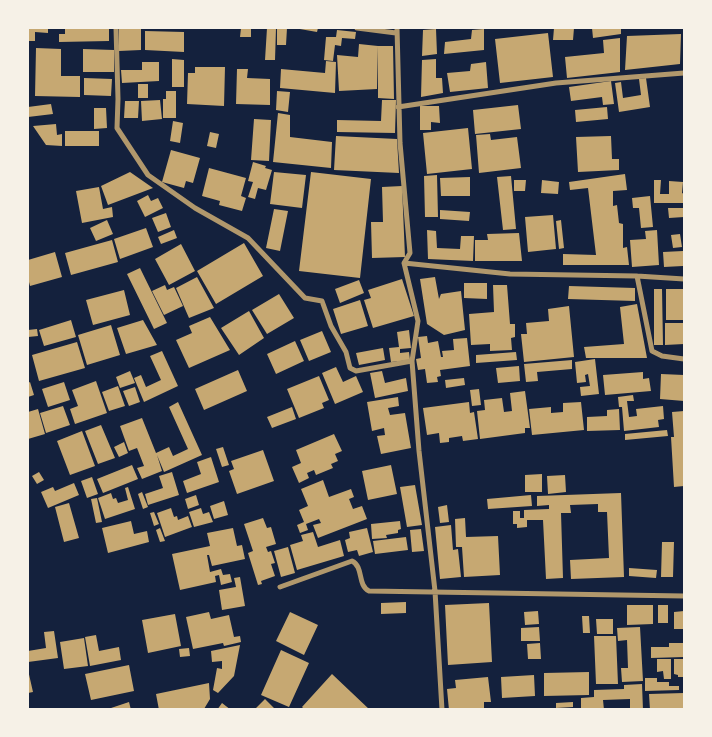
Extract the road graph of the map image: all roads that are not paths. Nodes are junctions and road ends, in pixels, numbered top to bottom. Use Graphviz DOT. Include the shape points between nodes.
graph roads {
  1 [pos="116,28"];
  2 [pos="357,28"];
  3 [pos="396,30"];
  4 [pos="684,73"];
  5 [pos="398,107"];
  6 [pos="404,263"];
  7 [pos="637,276"];
  8 [pos="684,279"];
  9 [pos="684,359"];
  10 [pos="412,361"];
  11 [pos="280,587"];
  12 [pos="435,591"];
  13 [pos="684,596"];
  14 [pos="442,710"];
  1 -- 10 [label="street" via="117,128 148,175 195,208 248,238 305,298 322,301 350,368 356,371"];
  2 -- 3 [label="street"];
  3 -- 5 [label="street"];
  4 -- 5 [label="street" via="556,83"];
  5 -- 6 [label="street" via="410,253"];
  6 -- 7 [label="street" via="510,274"];
  6 -- 10 [label="street" via="418,321"];
  7 -- 8 [label="street"];
  7 -- 9 [label="street" via="652,351"];
  10 -- 12 [label="street"];
  11 -- 12 [label="street" via="352,562 356,563 365,590"];
  12 -- 13 [label="street"];
  12 -- 14 [label="street"];
}
